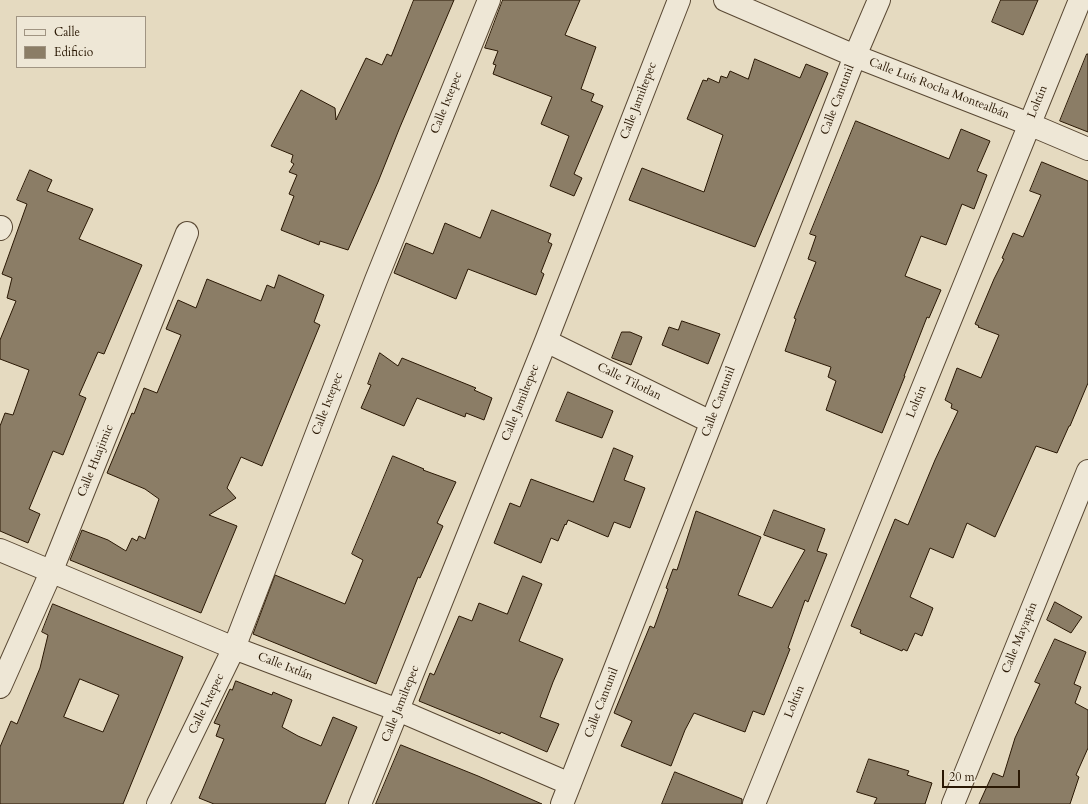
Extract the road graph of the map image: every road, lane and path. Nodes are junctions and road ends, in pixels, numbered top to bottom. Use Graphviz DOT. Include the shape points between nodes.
graph roads {
  1 [pos="489,0"];
  2 [pos="679,0"];
  3 [pos="725,0"];
  4 [pos="879,0"];
  5 [pos="1080,0"];
  6 [pos="855,56"];
  7 [pos="1029,124"];
  8 [pos="1088,149"];
  9 [pos="187,233"];
  10 [pos="546,342"];
  11 [pos="711,422"];
  12 [pos="1088,471"];
  13 [pos="0,550"];
  14 [pos="52,570"];
  15 [pos="234,648"];
  16 [pos="0,687"];
  17 [pos="398,710"];
  18 [pos="570,784"];
  19 [pos="158,804"];
  20 [pos="360,804"];
  21 [pos="562,804"];
  22 [pos="754,804"];
  23 [pos="953,804"];
  1 -- 15 [label="street, Calle Ixtepec" via="376,280"];
  2 -- 10 [label="street, Calle Jamiltepec"];
  3 -- 6 [label="street, Calle Luís Rocha Montealbán"];
  4 -- 6 [label="street, Calle Cantunil"];
  5 -- 7 [label="street, Loltún"];
  6 -- 7 [label="street, Calle Luís Rocha Montealbán"];
  6 -- 11 [label="street, Calle Cantunil"];
  7 -- 8 [label="street, Calle Luís Rocha Montealbán"];
  7 -- 22 [label="street, Loltún"];
  9 -- 14 [label="street, Calle Huajimic"];
  10 -- 11 [label="street, Calle Tilotlan"];
  10 -- 17 [label="street, Calle Jamiltepec"];
  11 -- 18 [label="street, Calle Cantunil"];
  12 -- 23 [label="street, Calle Mayapán"];
  13 -- 14 [label="street, Calle Ixtlán"];
  14 -- 15 [label="street, Calle Ixtlán"];
  14 -- 16 [label="street, Calle Huajimic"];
  15 -- 17 [label="street, Calle Ixtlán"];
  15 -- 19 [label="street, Calle Ixtepec"];
  17 -- 18 [label="street, Calle Ixtlán"];
  17 -- 20 [label="street, Calle Jamiltepec"];
  18 -- 21 [label="street, Calle Cantunil"];
}
